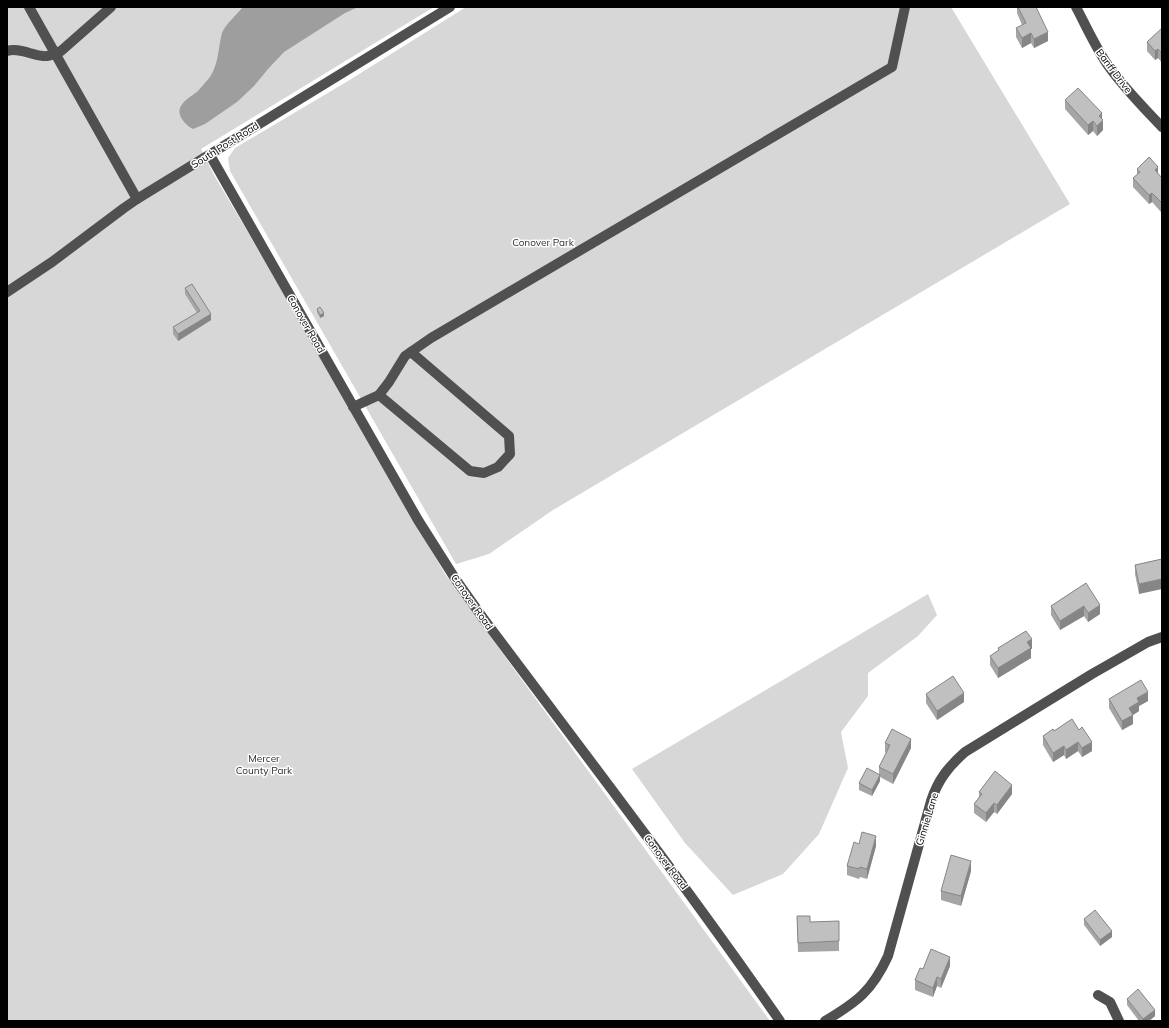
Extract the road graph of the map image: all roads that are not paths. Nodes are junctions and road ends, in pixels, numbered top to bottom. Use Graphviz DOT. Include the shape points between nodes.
graph roads {
  1 [pos="29,7"];
  2 [pos="110,7"];
  3 [pos="450,7"];
  4 [pos="905,7"];
  5 [pos="1076,7"];
  6 [pos="7,51"];
  7 [pos="55,54"];
  8 [pos="1162,127"];
  9 [pos="210,155"];
  10 [pos="137,199"];
  11 [pos="7,292"];
  12 [pos="411,352"];
  13 [pos="379,394"];
  14 [pos="353,407"];
  15 [pos="1162,637"];
  16 [pos="1098,995"];
  17 [pos="780,1021"];
  18 [pos="826,1021"];
  19 [pos="1118,1021"];
  1 -- 7 [label="street"];
  2 -- 7 [label="street"];
  3 -- 9 [label="street, South Post Road"];
  4 -- 12 [label="street" via="892,67"];
  5 -- 8 [label="street, Banff Drive" via="1108,65"];
  6 -- 7 [label="street" via="28,52 44,57"];
  7 -- 10 [label="street"];
  9 -- 10 [label="street, South Post Road"];
  9 -- 14 [label="street, Conover Road"];
  10 -- 11 [label="street, South Post Road"];
  12 -- 13 [label="street" via="405,356"];
  12 -- 13 [label="street" via="509,436 510,454 498,467 484,473 470,471"];
  13 -- 14 [label="street"];
  14 -- 17 [label="street, Conover Road" via="456,580"];
  15 -- 18 [label="street, Ginnie Lane" via="1148,642 1092,674 965,752 953,763 934,791 888,956 881,971 858,1000"];
  16 -- 19 [label="street" via="1110,1002"];
}
